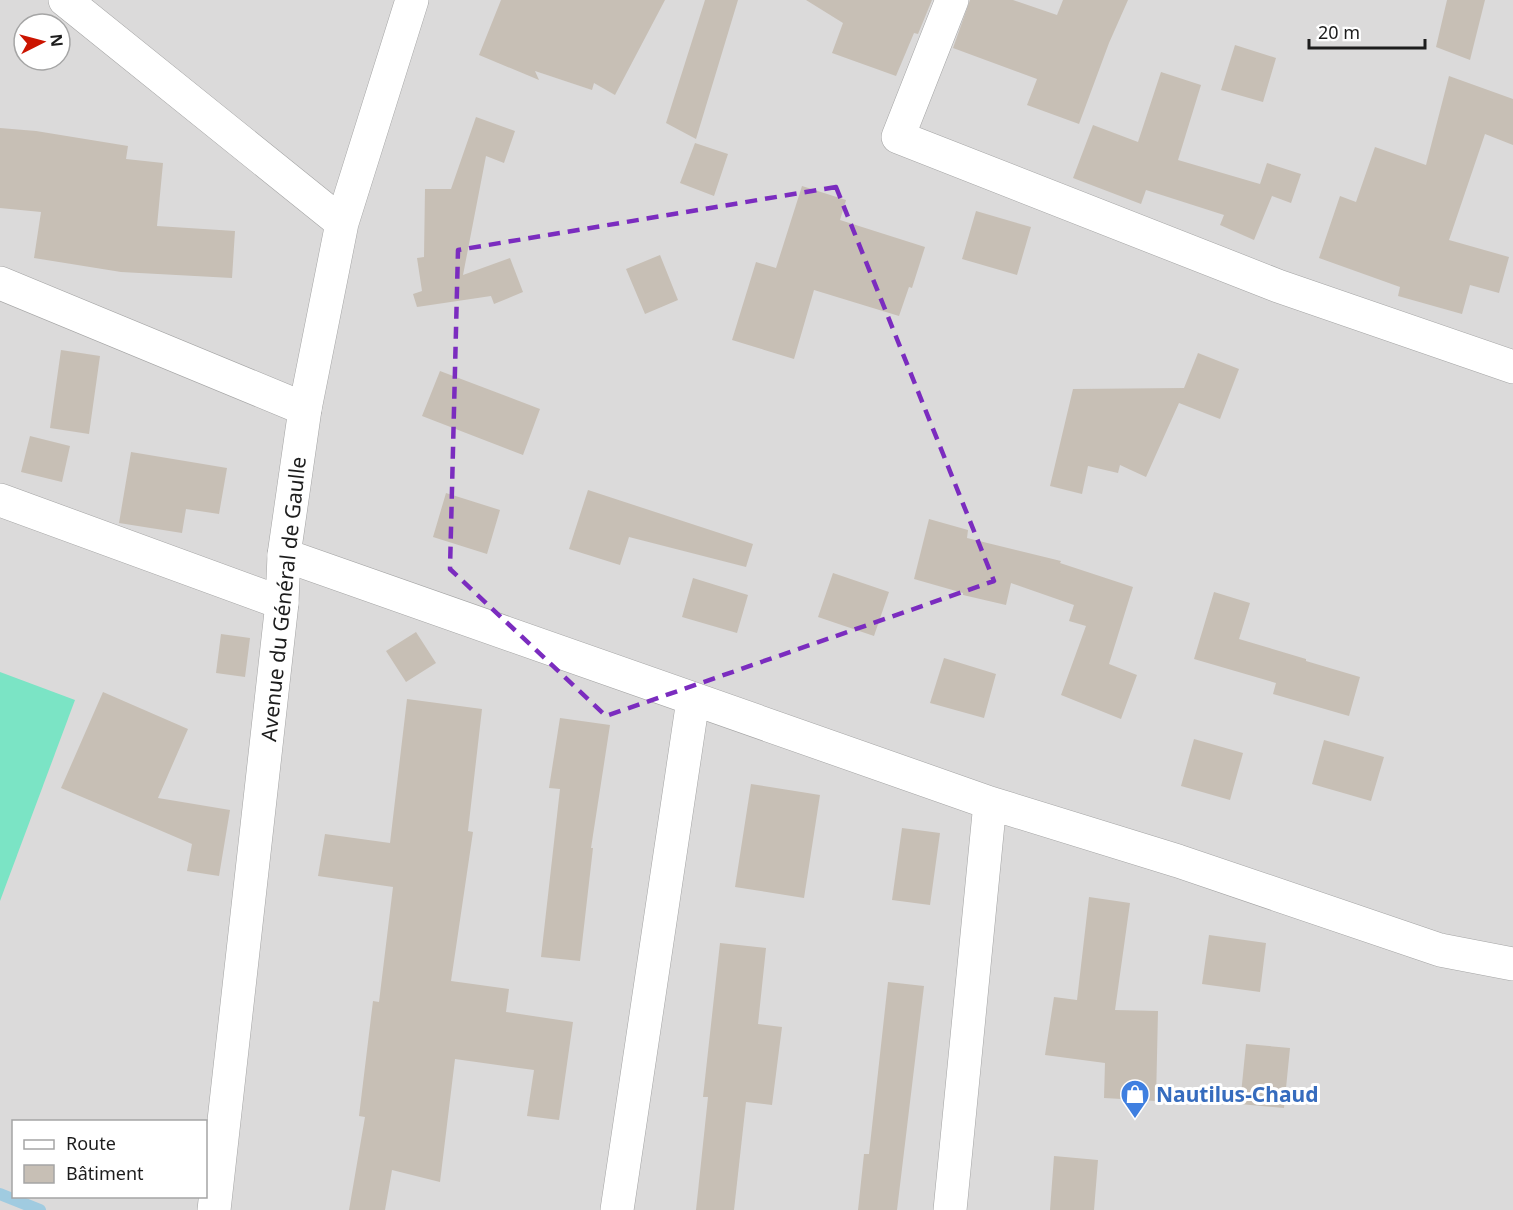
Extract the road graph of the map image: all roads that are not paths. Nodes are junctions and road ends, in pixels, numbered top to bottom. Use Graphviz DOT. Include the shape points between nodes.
graph roads {
  1 [pos="65,0"];
  2 [pos="412,0"];
  3 [pos="952,0"];
  4 [pos="342,222"];
  5 [pos="0,283"];
  6 [pos="1513,367"];
  7 [pos="306,409"];
  8 [pos="0,500"];
  9 [pos="284,555"];
  10 [pos="282,603"];
  11 [pos="693,700"];
  12 [pos="990,803"];
  13 [pos="1513,964"];
  14 [pos="214,1210"];
  15 [pos="617,1210"];
  16 [pos="950,1210"];
  1 -- 4 [label="street"];
  2 -- 4 [label="street, Avenue du Général de Gaulle"];
  3 -- 6 [label="street" via="898,137 1278,286"];
  4 -- 7 [label="street, Avenue du Général de Gaulle"];
  5 -- 7 [label="street"];
  7 -- 9 [label="street, Avenue du Général de Gaulle"];
  8 -- 10 [label="street"];
  9 -- 10 [label="street, Avenue du Général de Gaulle"];
  9 -- 11 [label="street"];
  10 -- 14 [label="street, Avenue du Général de Gaulle"];
  11 -- 12 [label="street"];
  11 -- 15 [label="street"];
  12 -- 13 [label="street" via="1178,861 1440,950"];
  12 -- 16 [label="street"];
}
